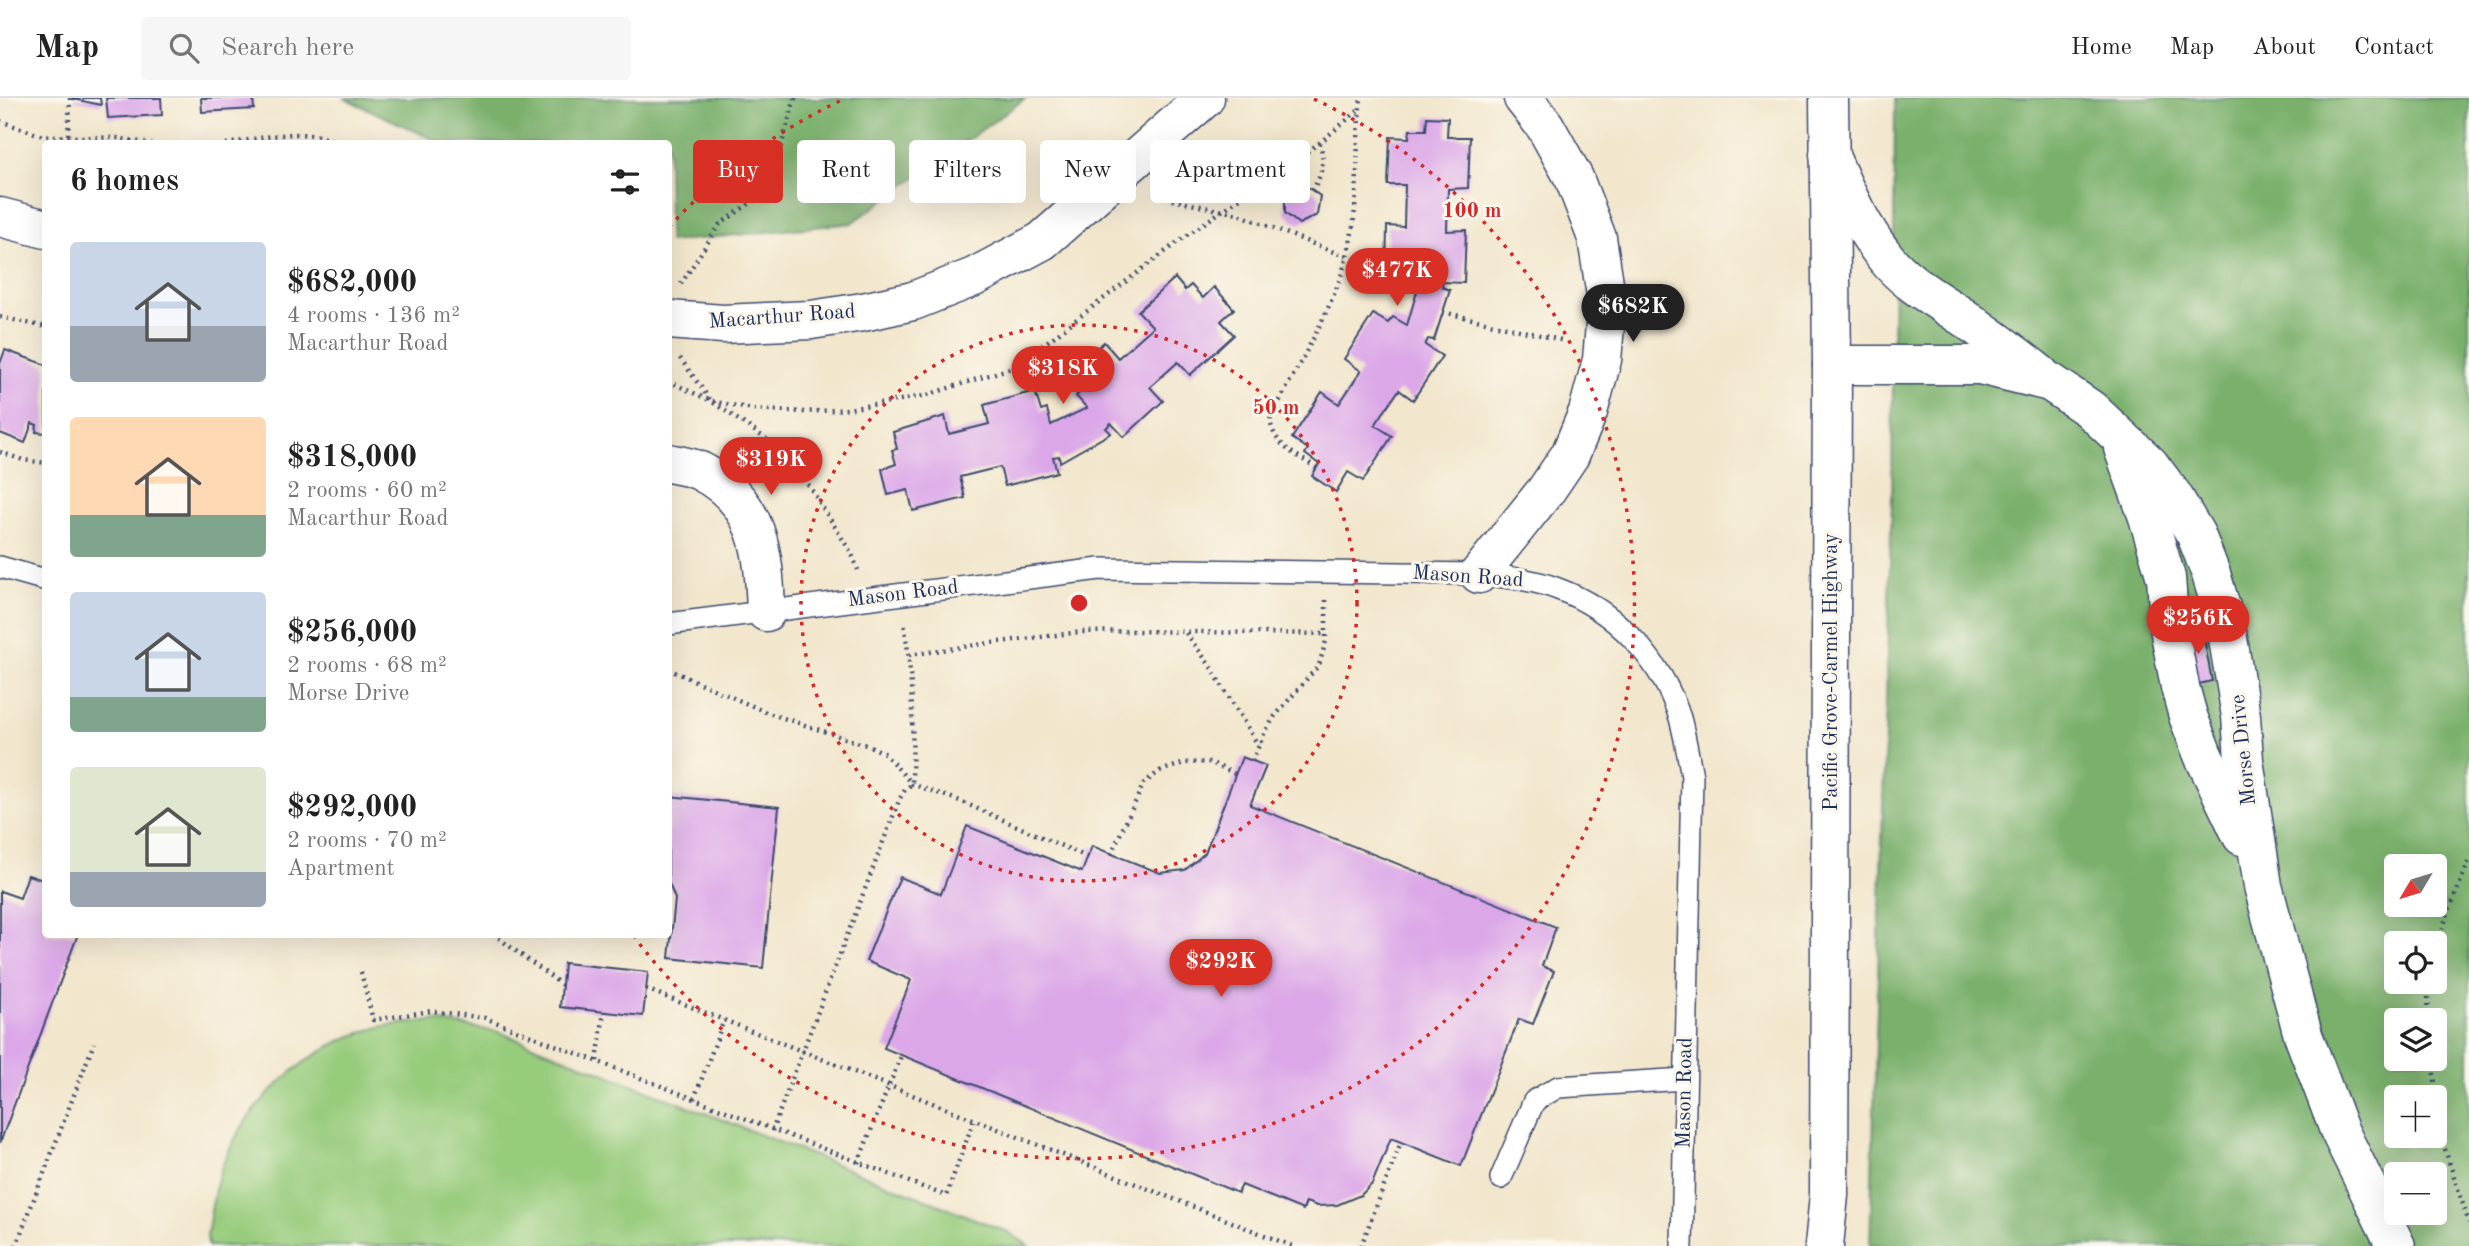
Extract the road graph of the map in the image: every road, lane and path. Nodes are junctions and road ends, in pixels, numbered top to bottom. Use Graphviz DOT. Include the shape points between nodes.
graph roads {
  1 [pos="70,98"];
  2 [pos="795,98"];
  3 [pos="1205,98"];
  4 [pos="1361,98"];
  5 [pos="1523,98"];
  6 [pos="1829,98"];
  7 [pos="1359,110"];
  8 [pos="0,121"];
  9 [pos="68,137"];
  10 [pos="70,140"];
  11 [pos="129,140"];
  12 [pos="252,140"];
  13 [pos="335,140"];
  14 [pos="1320,143"];
  15 [pos="1829,154"];
  16 [pos="1311,191"];
  17 [pos="1188,203"];
  18 [pos="1225,210"];
  19 [pos="0,217"];
  20 [pos="42,228"];
  21 [pos="1346,257"];
  22 [pos="1443,312"];
  23 [pos="0,317"];
  24 [pos="675,320"];
  25 [pos="42,326"];
  26 [pos="1603,350"];
  27 [pos="1832,365"];
  28 [pos="2050,382"];
  29 [pos="672,383"];
  30 [pos="711,401"];
  31 [pos="2118,436"];
  32 [pos="0,452"];
  33 [pos="42,462"];
  34 [pos="672,464"];
  35 [pos="1317,468"];
  36 [pos="835,527"];
  37 [pos="0,567"];
  38 [pos="1324,572"];
  39 [pos="1479,574"];
  40 [pos="42,579"];
  41 [pos="766,612"];
  42 [pos="672,624"];
  43 [pos="1186,633"];
  44 [pos="1326,634"];
  45 [pos="909,655"];
  46 [pos="672,671"];
  47 [pos="913,705"];
  48 [pos="1258,745"];
  49 [pos="1252,761"];
  50 [pos="1236,774"];
  51 [pos="912,784"];
  52 [pos="1111,854"];
  53 [pos="1087,857"];
  54 [pos="2469,860"];
  55 [pos="2263,886"];
  56 [pos="2442,931"];
  57 [pos="499,938"];
  58 [pos="361,972"];
  59 [pos="562,985"];
  60 [pos="646,989"];
  61 [pos="604,1012"];
  62 [pos="724,1020"];
  63 [pos="94,1042"];
  64 [pos="803,1050"];
  65 [pos="901,1056"];
  66 [pos="597,1061"];
  67 [pos="2434,1071"];
  68 [pos="1685,1079"];
  69 [pos="889,1084"];
  70 [pos="694,1099"];
  71 [pos="974,1120"];
  72 [pos="772,1131"];
  73 [pos="1401,1142"];
  74 [pos="858,1163"];
  75 [pos="1501,1178"];
  76 [pos="2469,1223"];
  77 [pos="16,1246"];
  78 [pos="1292,1246"];
  79 [pos="1361,1246"];
  80 [pos="1682,1246"];
  81 [pos="1824,1246"];
  82 [pos="2396,1246"];
  1 -- 9 [label="path"];
  2 -- 24 [label="path" via="777,172 755,199 719,225"];
  3 -- 24 [label="street, Macarthur Road" via="1042,241 974,277 913,301 811,320 723,324"];
  4 -- 7 [label="path"];
  5 -- 26 [label="street" via="1574,178 1597,238 1607,302"];
  6 -- 15 [label="street, Pacific Grove-Carmel Highway"];
  7 -- 14 [label="path"];
  7 -- 21 [label="path" via="1355,206"];
  8 -- 9 [label="path" via="43,136"];
  9 -- 10 [label="path"];
  9 -- 11 [label="path"];
  12 -- 13 [label="path" via="304,132"];
  14 -- 16 [label="path" via="1321,176"];
  14 -- 18 [label="path"];
  15 -- 27 [label="street, Pacific Grove-Carmel Highway"];
  15 -- 28 [label="street" via="1847,197 1886,258 1906,278"];
  17 -- 18 [label="path"];
  18 -- 21 [label="path"];
  18 -- 30 [label="path" via="1014,367 924,396 848,409 804,412"];
  19 -- 20 [label="street"];
  21 -- 35 [label="path" via="1326,313 1270,419 1282,445"];
  22 -- 26 [label="path"];
  23 -- 25 [label="path"];
  24 -- 30 [label="path"];
  26 -- 39 [label="street" via="1588,412 1570,455"];
  27 -- 28 [label="street, Morse Drive" via="1980,365"];
  27 -- 81 [label="street, Pacific Grove-Carmel Highway" via="1829,1195"];
  28 -- 31 [label="street, Morse Drive" via="2090,409"];
  29 -- 30 [label="path"];
  30 -- 36 [label="path" via="775,445 799,470"];
  31 -- 55 [label="street, Morse Drive" via="2166,578 2170,633 2188,716"];
  31 -- 55 [label="street, Morse Drive" via="2149,464 2173,496 2196,535 2211,574 2242,716"];
  32 -- 33 [label="path"];
  34 -- 41 [label="street" via="699,470 743,508 757,532 765,566"];
  37 -- 40 [label="lane"];
  38 -- 39 [label="lane, Mason Road"];
  38 -- 41 [label="lane, Mason Road" via="1100,569"];
  38 -- 44 [label="path"];
  39 -- 68 [label="lane, Mason Road" via="1520,578 1559,589 1594,608 1630,635 1667,685 1680,718 1692,776"];
  41 -- 42 [label="lane, Mason Road"];
  43 -- 44 [label="path"];
  43 -- 45 [label="path" via="1081,632"];
  43 -- 48 [label="path"];
  44 -- 48 [label="path" via="1319,665 1275,716"];
  46 -- 51 [label="path" via="768,713 872,747"];
  47 -- 51 [label="path"];
  48 -- 49 [label="path"];
  50 -- 52 [label="path" via="1210,762 1160,771 1144,783"];
  51 -- 53 [label="path"];
  51 -- 64 [label="path" via="900,798"];
  54 -- 56 [label="path"];
  55 -- 82 [label="street, Morse Drive" via="2303,1035 2339,1130"];
  57 -- 59 [label="path"];
  58 -- 66 [label="path" via="373,1020 432,1011 485,1018"];
  60 -- 62 [label="path"];
  61 -- 66 [label="path"];
  62 -- 64 [label="path"];
  62 -- 70 [label="path"];
  63 -- 77 [label="path"];
  64 -- 69 [label="path"];
  64 -- 72 [label="path"];
  65 -- 69 [label="path"];
  66 -- 70 [label="path"];
  67 -- 76 [label="path" via="2443,1143"];
  68 -- 75 [label="lane" via="1558,1087 1534,1101"];
  68 -- 80 [label="lane, Mason Road"];
  69 -- 71 [label="path"];
  69 -- 74 [label="path"];
  70 -- 72 [label="path"];
  71 -- 74 [label="path" via="946,1196"];
  71 -- 78 [label="path"];
  72 -- 74 [label="path"];
  73 -- 79 [label="path"];
}
